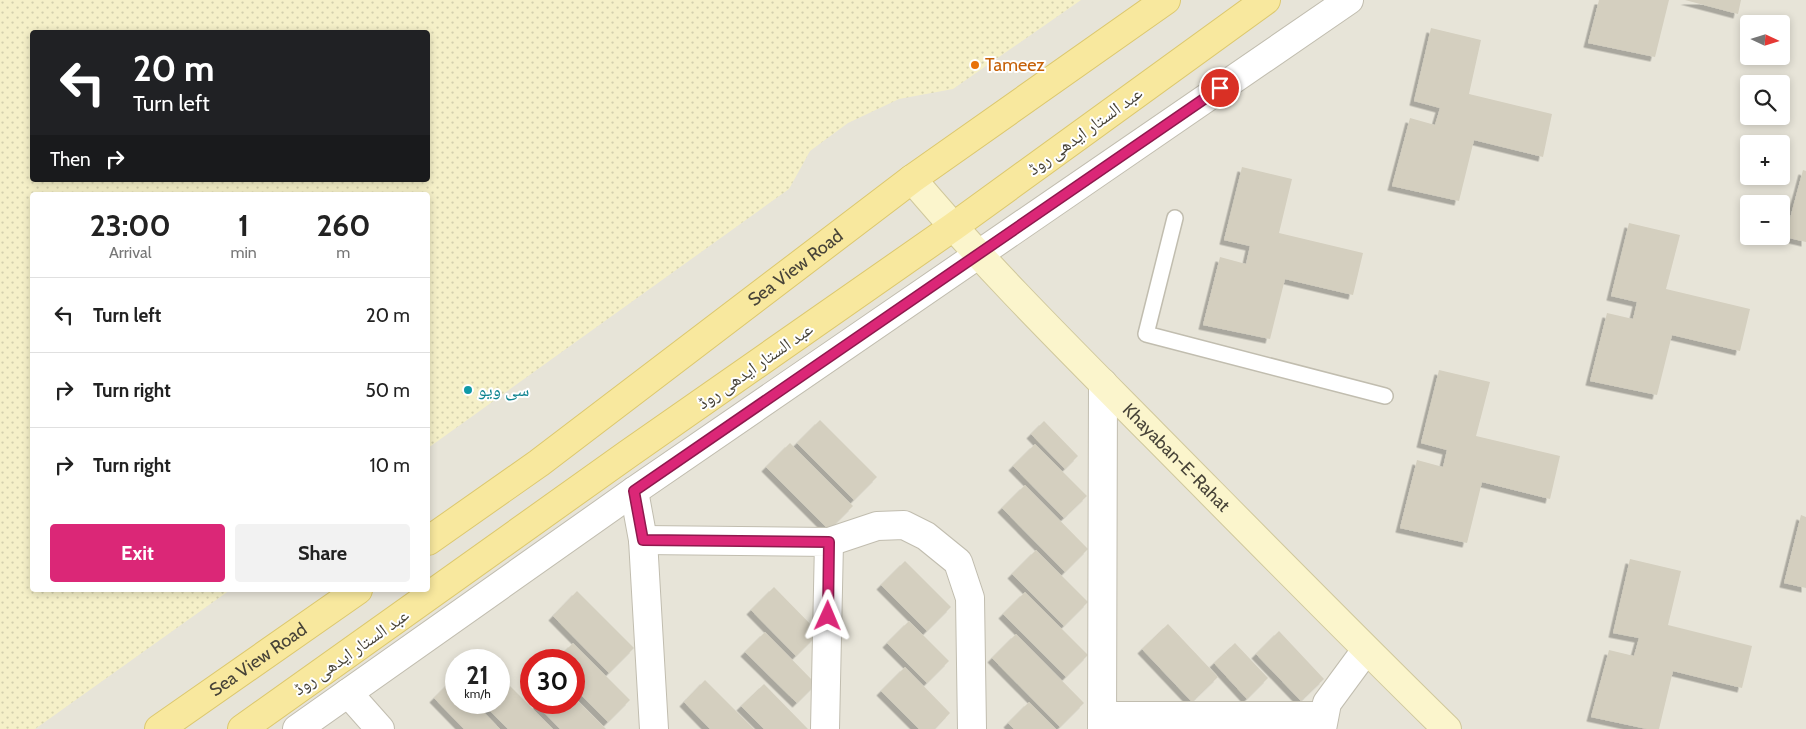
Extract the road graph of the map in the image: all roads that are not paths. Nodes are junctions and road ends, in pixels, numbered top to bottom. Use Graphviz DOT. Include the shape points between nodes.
graph roads {
  1 [pos="1166,0"];
  2 [pos="1266,0"];
  3 [pos="1349,0"];
  4 [pos="912,179"];
  5 [pos="1175,218"];
  6 [pos="953,227"];
  7 [pos="978,254"];
  8 [pos="1103,383"];
  9 [pos="1384,396"];
  10 [pos="634,491"];
  11 [pos="430,540"];
  12 [pos="643,540"];
  13 [pos="829,542"];
  14 [pos="355,592"];
  15 [pos="1366,650"];
  16 [pos="348,693"];
  17 [pos="1102,722"];
  18 [pos="1323,723"];
  19 [pos="159,729"];
  20 [pos="242,729"];
  21 [pos="297,729"];
  22 [pos="380,729"];
  23 [pos="654,729"];
  24 [pos="825,729"];
  25 [pos="972,729"];
  26 [pos="1447,729"];
  1 -- 4 [label="main road, Sea View Road"];
  2 -- 6 [label="main road, عبد الستار ایدھی روڈ"];
  3 -- 7 [label="street"];
  4 -- 6 [label="street, Khayaban-E-Rahat"];
  4 -- 11 [label="main road, Sea View Road" via="539,463"];
  5 -- 9 [label="lane" via="1146,334"];
  6 -- 7 [label="street, Khayaban-E-Rahat"];
  6 -- 20 [label="main road, عبد الستار ایدھی روڈ"];
  7 -- 8 [label="street, Khayaban-E-Rahat"];
  7 -- 10 [label="street"];
  8 -- 15 [label="street, Khayaban-E-Rahat"];
  8 -- 17 [label="street"];
  10 -- 12 [label="street"];
  10 -- 16 [label="street"];
  12 -- 13 [label="street"];
  12 -- 23 [label="street"];
  13 -- 24 [label="street"];
  13 -- 25 [label="street" via="877,526 904,525 926,536 958,562 970,598"];
  14 -- 19 [label="main road, Sea View Road"];
  15 -- 18 [label="street" via="1328,704"];
  15 -- 26 [label="street, Khayaban-E-Rahat"];
  16 -- 21 [label="street"];
  16 -- 22 [label="street"];
  17 -- 18 [label="street"];
}
